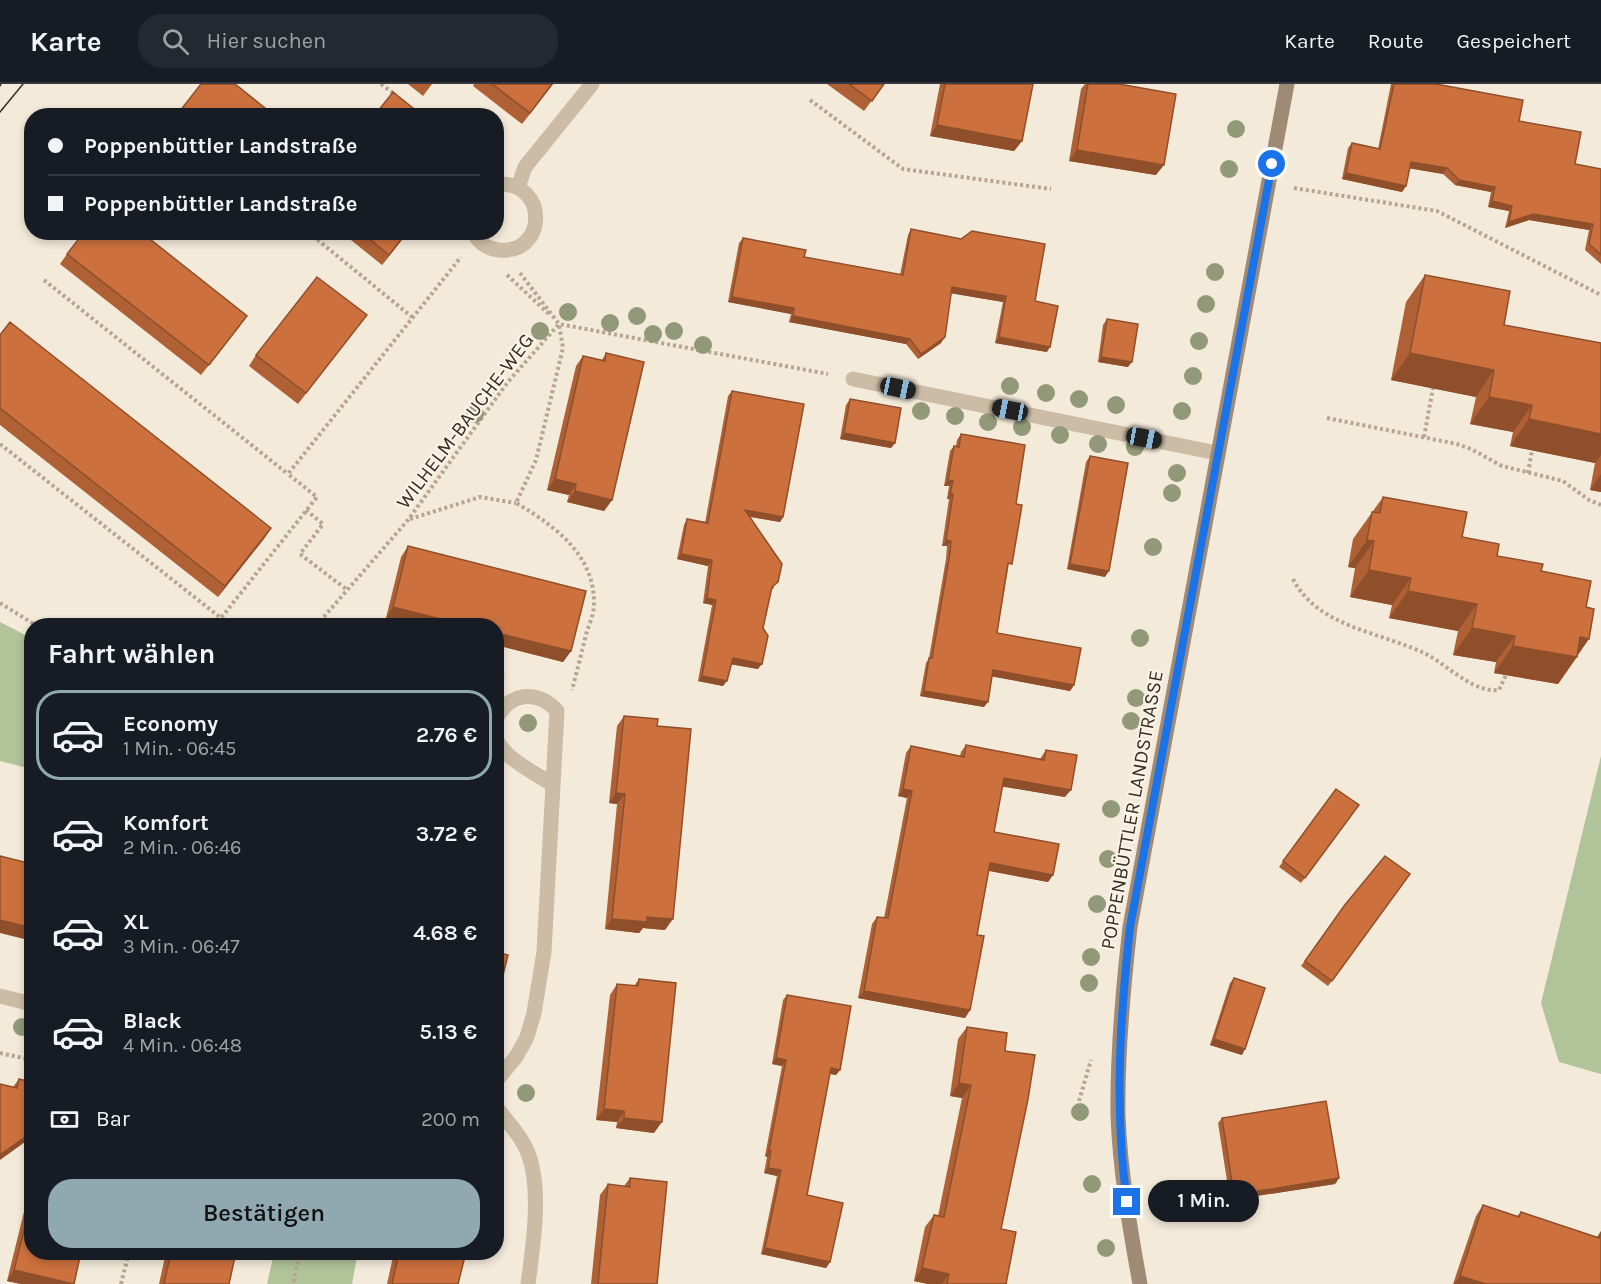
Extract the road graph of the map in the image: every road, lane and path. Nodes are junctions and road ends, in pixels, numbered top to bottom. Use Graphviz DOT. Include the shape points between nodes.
graph roads {
  1 [pos="381,84"];
  2 [pos="592,84"];
  3 [pos="1287,84"];
  4 [pos="398,97"];
  5 [pos="810,100"];
  6 [pos="504,184"];
  7 [pos="1268,184"];
  8 [pos="518,187"];
  9 [pos="1051,189"];
  10 [pos="318,240"];
  11 [pos="471,240"];
  12 [pos="480,240"];
  13 [pos="503,250"];
  14 [pos="506,274"];
  15 [pos="44,280"];
  16 [pos="1601,295"];
  17 [pos="412,316"];
  18 [pos="559,324"];
  19 [pos="853,379"];
  20 [pos="1433,388"];
  21 [pos="1327,418"];
  22 [pos="1424,437"];
  23 [pos="0,444"];
  24 [pos="1532,450"];
  25 [pos="1217,453"];
  26 [pos="1528,472"];
  27 [pos="288,474"];
  28 [pos="516,503"];
  29 [pos="1601,505"];
  30 [pos="306,510"];
  31 [pos="408,520"];
  32 [pos="1293,579"];
  33 [pos="346,589"];
  34 [pos="0,603"];
  35 [pos="24,618"];
  36 [pos="323,618"];
  37 [pos="1506,675"];
  38 [pos="504,708"];
  39 [pos="557,711"];
  40 [pos="504,752"];
  41 [pos="553,785"];
  42 [pos="0,996"];
  43 [pos="24,1002"];
  44 [pos="0,1053"];
  45 [pos="24,1058"];
  46 [pos="504,1071"];
  47 [pos="504,1116"];
  48 [pos="127,1260"];
  49 [pos="298,1260"];
  50 [pos="121,1284"];
  51 [pos="293,1284"];
  52 [pos="528,1284"];
  53 [pos="1140,1284"];
  1 -- 4 [label="path"];
  2 -- 8 [label="street" via="525,167"];
  3 -- 7 [label="main road, POPPENBÜTTLER LANDSTRASSE"];
  5 -- 9 [label="path" via="903,168"];
  6 -- 8 [label="street"];
  7 -- 16 [label="path" via="1437,211"];
  7 -- 25 [label="main road, POPPENBÜTTLER LANDSTRASSE"];
  8 -- 13 [label="street" via="533,202 536,224 524,243"];
  10 -- 17 [label="path"];
  11 -- 17 [label="path"];
  12 -- 13 [label="street" via="487,247"];
  13 -- 18 [label="path"];
  14 -- 18 [label="path"];
  15 -- 27 [label="path"];
  17 -- 27 [label="path"];
  18 -- 19 [label="path, WILHELM-BAUCHE-WEG"];
  18 -- 28 [label="path" via="563,348 536,460"];
  18 -- 31 [label="path, WILHELM-BAUCHE-WEG" via="507,383"];
  19 -- 25 [label="street"];
  20 -- 22 [label="path"];
  21 -- 22 [label="path"];
  22 -- 26 [label="path" via="1471,448 1502,466"];
  23 -- 30 [label="path" via="221,618"];
  24 -- 26 [label="path"];
  25 -- 53 [label="main road, POPPENBÜTTLER LANDSTRASSE" via="1130,927 1122,997 1118,1116"];
  26 -- 29 [label="path" via="1563,481"];
  27 -- 30 [label="path" via="317,497"];
  28 -- 31 [label="path" via="480,497"];
  28 -- 39 [label="path" via="566,538 590,578 594,605 571,697"];
  30 -- 33 [label="path" via="323,524 300,554"];
  31 -- 33 [label="path, WILHELM-BAUCHE-WEG"];
  32 -- 37 [label="path" via="1314,604 1338,620 1426,654 1476,687 1499,690"];
  33 -- 36 [label="path, WILHELM-BAUCHE-WEG"];
  34 -- 35 [label="path"];
  38 -- 39 [label="street" via="519,697 530,696 542,698"];
  39 -- 41 [label="street"];
  40 -- 41 [label="street"];
  41 -- 46 [label="street" via="544,952 534,1013 527,1036"];
  42 -- 43 [label="street"];
  44 -- 45 [label="path"];
  47 -- 52 [label="street" via="529,1155 533,1177 534,1226"];
  48 -- 50 [label="path"];
  49 -- 51 [label="path"];
}
